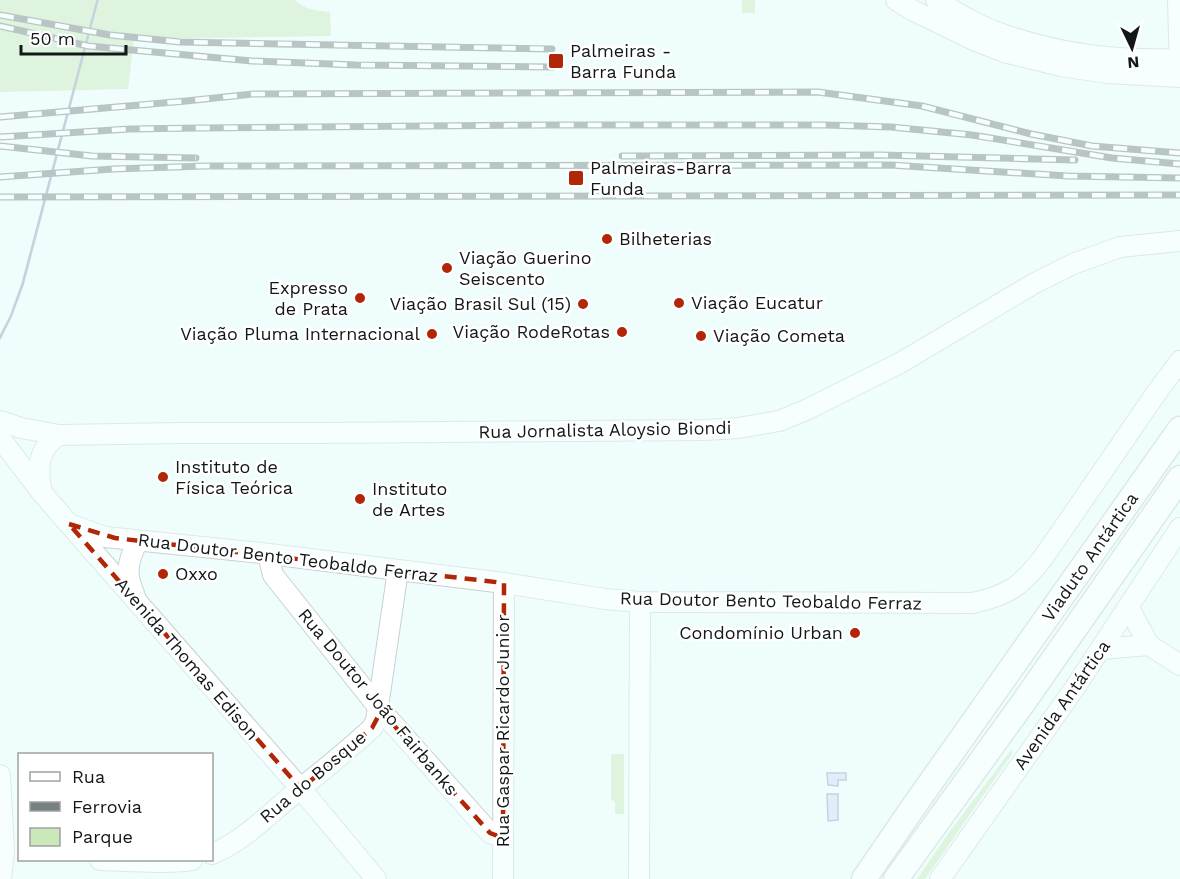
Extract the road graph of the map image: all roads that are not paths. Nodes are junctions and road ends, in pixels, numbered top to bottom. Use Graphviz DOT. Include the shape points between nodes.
graph roads {
  1 [pos="896,0"];
  2 [pos="936,0"];
  3 [pos="1178,0"];
  4 [pos="1180,67"];
  5 [pos="1180,241"];
  6 [pos="1180,361"];
  7 [pos="0,421"];
  8 [pos="1180,429"];
  9 [pos="59,435"];
  10 [pos="0,438"];
  11 [pos="1180,478"];
  12 [pos="42,493"];
  13 [pos="69,524"];
  14 [pos="1180,528"];
  15 [pos="138,541"];
  16 [pos="268,554"];
  17 [pos="398,570"];
  18 [pos="504,583"];
  19 [pos="137,601"];
  20 [pos="640,602"];
  21 [pos="1129,608"];
  22 [pos="1149,645"];
  23 [pos="1101,649"];
  24 [pos="1180,665"];
  25 [pos="1023,703"];
  26 [pos="378,707"];
  27 [pos="0,775"];
  28 [pos="301,789"];
  29 [pos="503,838"];
  30 [pos="8,853"];
  31 [pos="213,854"];
  32 [pos="127,861"];
  33 [pos="184,861"];
  34 [pos="1,879"];
  35 [pos="376,879"];
  36 [pos="503,879"];
  37 [pos="639,879"];
  38 [pos="864,879"];
  39 [pos="896,879"];
  40 [pos="940,879"];
  1 -- 4 [label="street" via="976,41 1060,66 1107,73"];
  2 -- 4 [label="street" via="1000,34 1054,50"];
  3 -- 4 [label="street"];
  5 -- 9 [label="street, Rua Jornalista Aloysio Biondi" via="1120,247 1073,264 900,363 779,421 705,430"];
  6 -- 20 [label="street, Rua Doutor Bento Teobaldo Ferraz" via="1044,558 1028,577 995,598 973,603"];
  7 -- 9 [label="street, Rua Jornalista Aloysio Biondi"];
  8 -- 38 [label="main road, Viaduto Antártica"];
  9 -- 12 [label="street" via="50,440 40,459"];
  10 -- 12 [label="street, Avenida Thomas Edison"];
  11 -- 25 [label="main road, Viaduto Antártica"];
  12 -- 13 [label="street, Avenida Thomas Edison"];
  13 -- 15 [label="street, Rua Doutor Bento Teobaldo Ferraz" via="105,537"];
  13 -- 19 [label="street, Avenida Thomas Edison"];
  14 -- 21 [label="street, Avenida Antártica"];
  15 -- 16 [label="street, Rua Doutor Bento Teobaldo Ferraz"];
  15 -- 19 [label="street" via="128,567"];
  16 -- 17 [label="street, Rua Doutor Bento Teobaldo Ferraz"];
  16 -- 26 [label="street, Rua Doutor João Fairbanks" via="273,575"];
  17 -- 18 [label="street, Rua Doutor Bento Teobaldo Ferraz"];
  17 -- 26 [label="street, Rua do Bosque"];
  18 -- 20 [label="street, Rua Doutor Bento Teobaldo Ferraz"];
  18 -- 29 [label="street, Rua Gaspar Ricardo Junior"];
  19 -- 28 [label="street, Avenida Thomas Edison"];
  20 -- 37 [label="street"];
  21 -- 22 [label="street"];
  21 -- 23 [label="street, Avenida Antártica"];
  22 -- 23 [label="street"];
  22 -- 24 [label="street"];
  23 -- 40 [label="street, Avenida Antártica"];
  25 -- 39 [label="main road, Avenida Antártica"];
  26 -- 28 [label="street, Rua do Bosque" via="372,728"];
  26 -- 29 [label="street, Rua Doutor João Fairbanks" via="490,833"];
  27 -- 30 [label="street"];
  28 -- 31 [label="street, Rua do Bosque" via="244,835"];
  28 -- 35 [label="street, Avenida Thomas Edison"];
  29 -- 36 [label="street, Rua Gaspar Ricardo Junior"];
  30 -- 34 [label="street"];
  32 -- 33 [label="street"];
}
